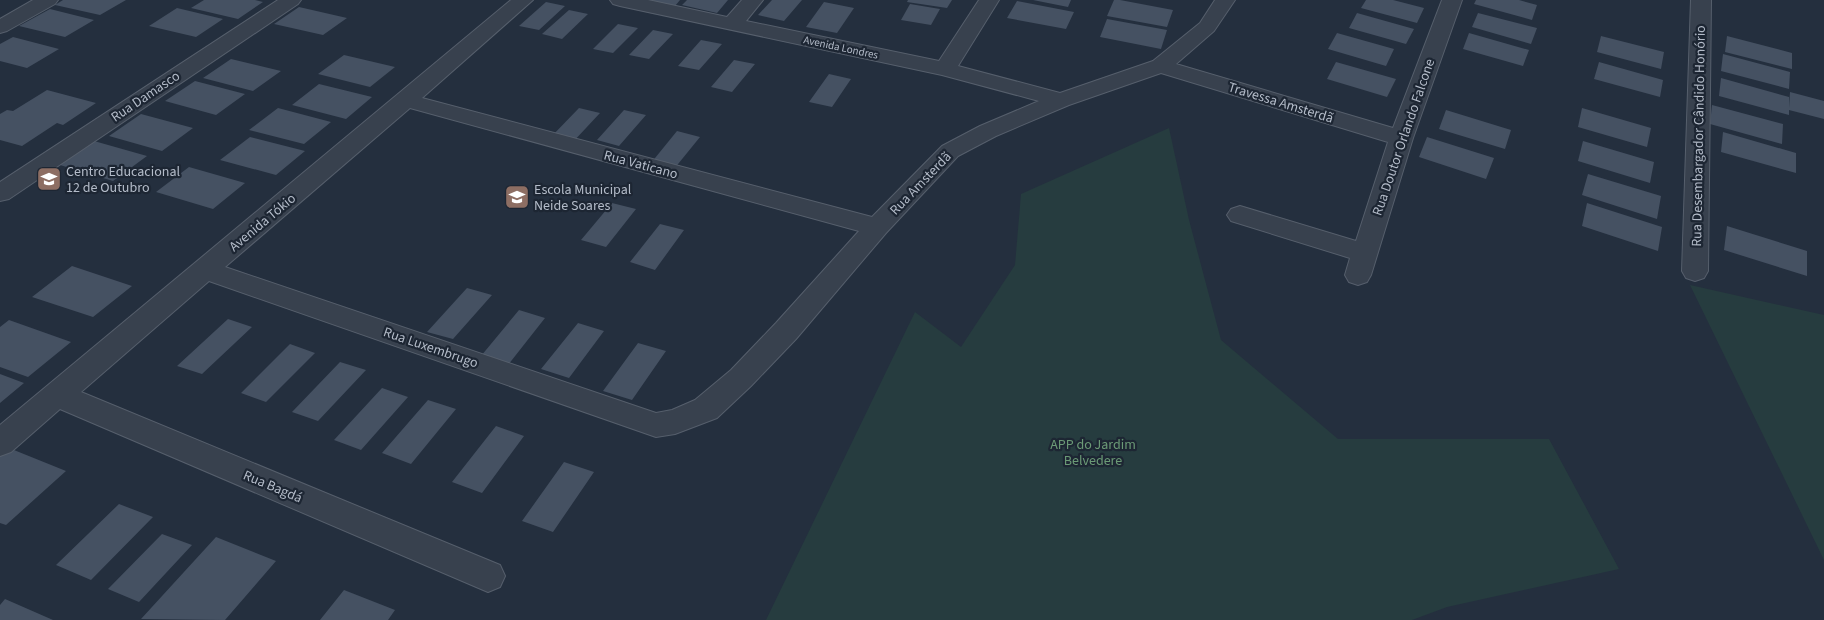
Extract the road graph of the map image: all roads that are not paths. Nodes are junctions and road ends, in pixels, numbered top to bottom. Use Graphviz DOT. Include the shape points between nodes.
graph roads {
  1 [pos="6,0"];
  2 [pos="291,0"];
  3 [pos="523,0"];
  4 [pos="620,0"];
  5 [pos="754,0"];
  6 [pos="989,0"];
  7 [pos="1225,0"];
  8 [pos="1452,0"];
  9 [pos="1701,0"];
  10 [pos="41,4"];
  11 [pos="732,24"];
  12 [pos="0,27"];
  13 [pos="1160,66"];
  14 [pos="945,69"];
  15 [pos="405,100"];
  16 [pos="1061,100"];
  17 [pos="1400,138"];
  18 [pos="0,193"];
  19 [pos="1240,215"];
  20 [pos="877,228"];
  21 [pos="205,270"];
  22 [pos="1695,271"];
  23 [pos="57,395"];
  24 [pos="656,424"];
  25 [pos="0,443"];
  26 [pos="488,576"];
  1 -- 10 [label="street"];
  2 -- 18 [label="street, Rua Damasco"];
  3 -- 15 [label="street, Avenida Tókio"];
  4 -- 11 [label="street, Avenida Londres"];
  5 -- 11 [label="street"];
  6 -- 14 [label="street"];
  7 -- 13 [label="street, Rua Amsterdã" via="1207,27"];
  8 -- 17 [label="street, Rua Doutor Orlando Falcone"];
  9 -- 22 [label="street, Rua Desembargador Cândido Honório"];
  10 -- 12 [label="street"];
  11 -- 14 [label="street, Avenida Londres"];
  13 -- 16 [label="street, Rua Amsterdã"];
  13 -- 17 [label="street, Travessa Amsterdã"];
  14 -- 16 [label="street, Avenida Londres"];
  15 -- 20 [label="street, Rua Vaticano"];
  15 -- 21 [label="street, Avenida Tókio"];
  16 -- 20 [label="street, Rua Amsterdã" via="950,151"];
  17 -- 19 [label="street, Rua Doutor Orlando Falcone" via="1361,264"];
  20 -- 24 [label="street, Rua Amsterdã" via="742,378 706,409 675,422"];
  21 -- 23 [label="street, Avenida Tókio"];
  21 -- 24 [label="street, Rua Luxembrugo"];
  23 -- 25 [label="street, Avenida Tókio"];
  23 -- 26 [label="street, Rua Bagdá"];
}
